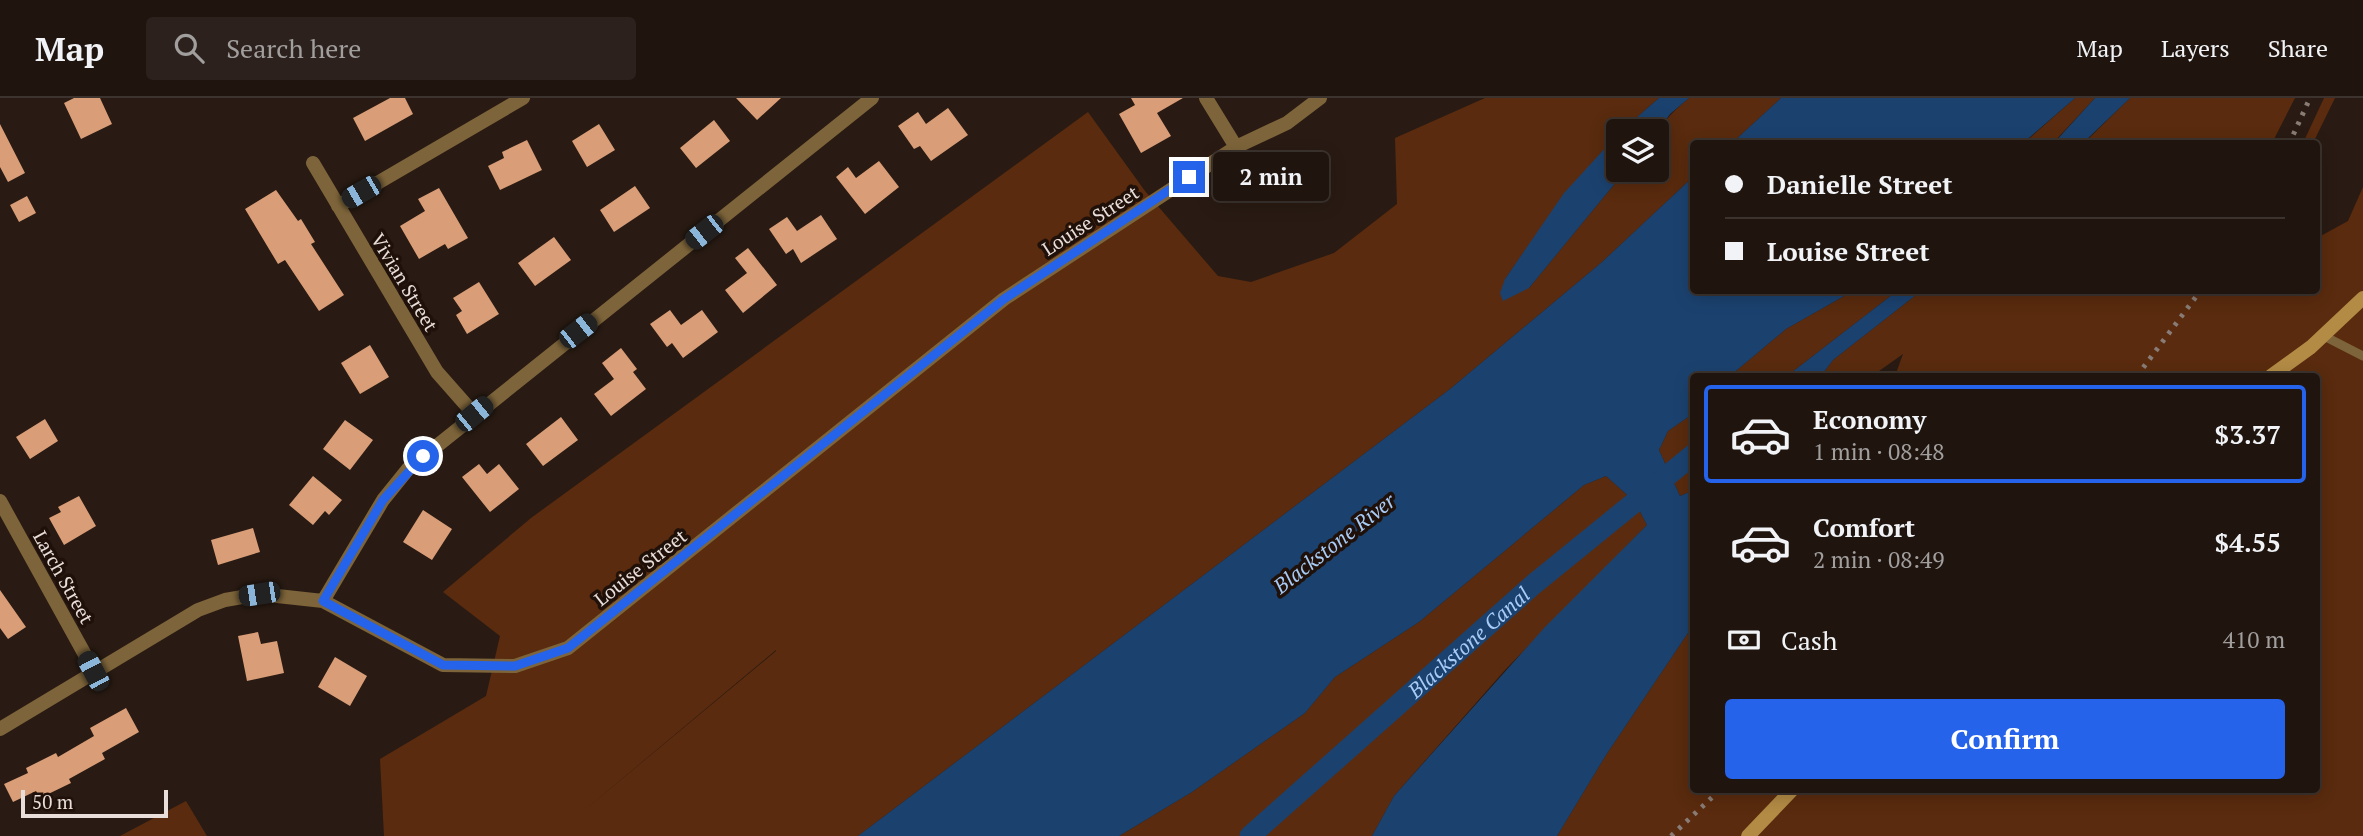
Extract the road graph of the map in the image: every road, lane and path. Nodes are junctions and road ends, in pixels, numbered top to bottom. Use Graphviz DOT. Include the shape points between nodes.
graph roads {
  1 [pos="523,98"];
  2 [pos="871,98"];
  3 [pos="1206,98"];
  4 [pos="1320,98"];
  5 [pos="1236,147"];
  6 [pos="313,163"];
  7 [pos="338,206"];
  8 [pos="2363,298"];
  9 [pos="2318,338"];
  10 [pos="2363,356"];
  11 [pos="2275,373"];
  12 [pos="474,414"];
  13 [pos="0,501"];
  14 [pos="323,601"];
  15 [pos="93,671"];
  16 [pos="0,729"];
  17 [pos="1789,793"];
  18 [pos="1748,836"];
  1 -- 7 [label="street"];
  2 -- 12 [label="street"];
  3 -- 5 [label="street"];
  4 -- 5 [label="street, Louise Street" via="1287,122"];
  5 -- 14 [label="street, Louise Street" via="1004,299 568,648 515,666 443,665"];
  6 -- 7 [label="street, Vivian Street"];
  7 -- 12 [label="street, Vivian Street" via="437,372"];
  8 -- 9 [label="main road"];
  9 -- 10 [label="lane"];
  9 -- 11 [label="main road"];
  12 -- 14 [label="street" via="408,469 383,500"];
  13 -- 15 [label="street, Larch Street"];
  14 -- 15 [label="street, Louise Street" via="259,594 225,600 198,610"];
  15 -- 16 [label="street, Louise Street"];
  17 -- 18 [label="main road"];
}
